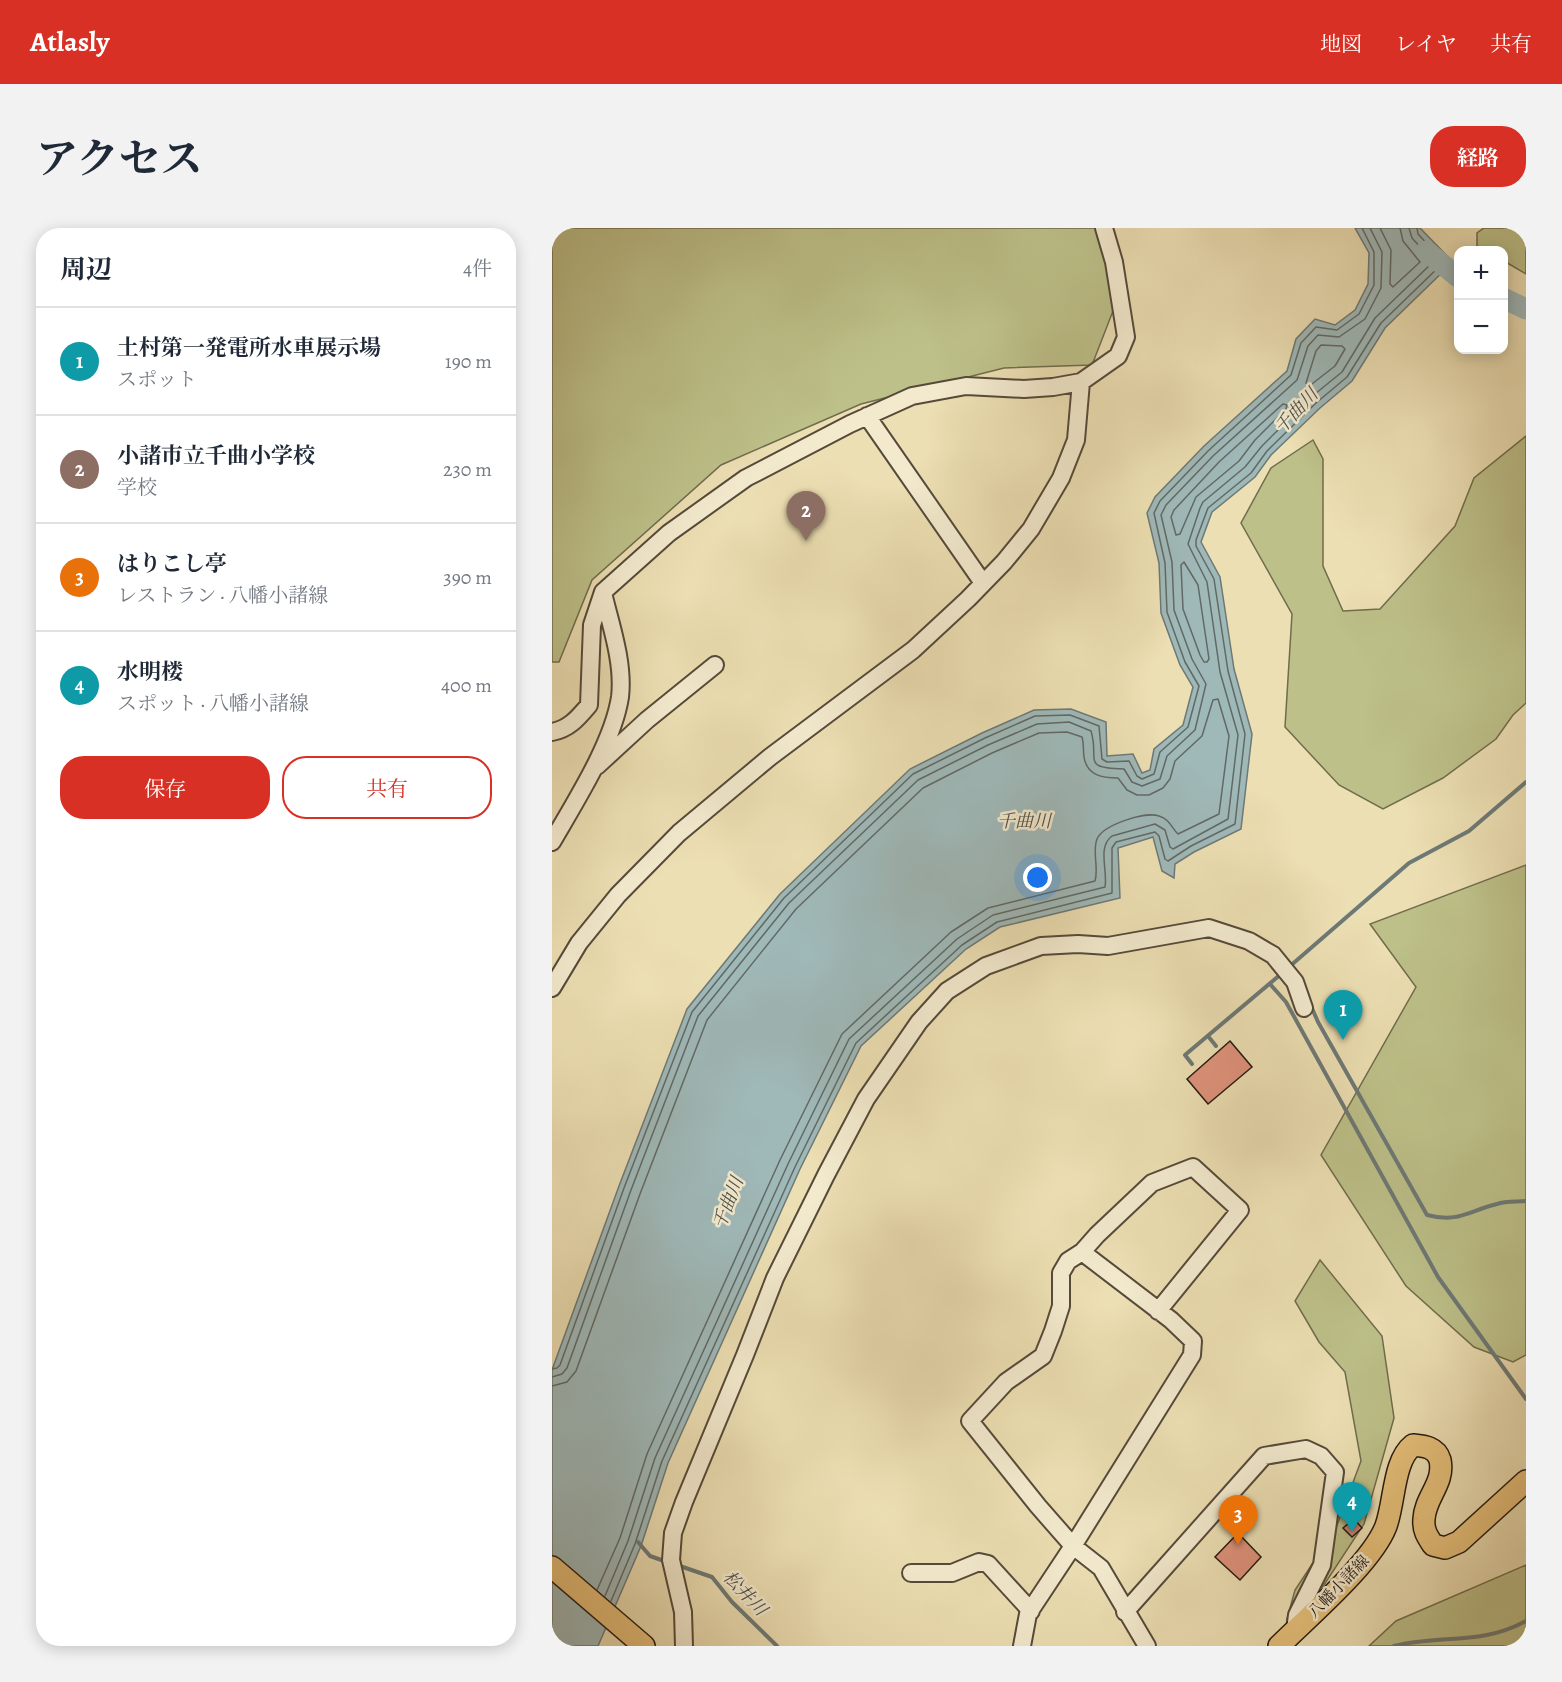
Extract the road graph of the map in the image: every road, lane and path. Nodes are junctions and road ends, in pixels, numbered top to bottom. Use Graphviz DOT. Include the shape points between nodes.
graph roads {
  1 [pos="1104,228"];
  2 [pos="1081,382"];
  3 [pos="867,416"];
  4 [pos="983,583"];
  5 [pos="603,592"];
  6 [pos="715,665"];
  7 [pos="552,732"];
  8 [pos="592,770"];
  9 [pos="552,842"];
  10 [pos="552,988"];
  11 [pos="1304,1008"];
  12 [pos="1082,1252"];
  13 [pos="1158,1311"];
  14 [pos="1526,1481"];
  15 [pos="1073,1546"];
  16 [pos="552,1567"];
  17 [pos="911,1574"];
  18 [pos="1031,1611"];
  19 [pos="1125,1611"];
  20 [pos="1295,1630"];
  21 [pos="644,1646"];
  22 [pos="684,1646"];
  23 [pos="1022,1646"];
  24 [pos="1147,1646"];
  25 [pos="1279,1646"];
  1 -- 2 [label="street" via="1114,262 1126,337 1118,356"];
  2 -- 3 [label="street" via="1034,388 966,386 912,396"];
  2 -- 4 [label="street" via="1076,440 1061,478 1031,529"];
  3 -- 4 [label="street"];
  3 -- 5 [label="street" via="746,478 669,532"];
  4 -- 10 [label="street" via="913,650 770,757 679,832 618,895 579,943"];
  5 -- 7 [label="street" via="592,625 590,705 574,723"];
  5 -- 8 [label="street" via="620,667 620,697"];
  6 -- 8 [label="street"];
  8 -- 9 [label="street"];
  11 -- 22 [label="street" via="1295,982 1273,955 1249,941 1209,928 1108,946 1041,946 986,966 947,991 919,1022 866,1099 826,1175 775,1278 684,1502 673,1533 671,1560 685,1628"];
  12 -- 13 [label="street"];
  12 -- 13 [label="street" via="1152,1183 1193,1167 1240,1210"];
  12 -- 15 [label="street" via="1068,1261 1061,1273 1061,1306 1043,1356 1006,1382 970,1421"];
  13 -- 15 [label="street" via="1193,1341 1192,1355"];
  14 -- 20 [label="main road, 八幡小諸線" via="1459,1542 1444,1548 1433,1545 1425,1533 1424,1516 1440,1480 1441,1467 1434,1450 1413,1445 1399,1462 1385,1528 1370,1553"];
  15 -- 18 [label="street"];
  15 -- 19 [label="street" via="1101,1568"];
  16 -- 21 [label="main road"];
  17 -- 18 [label="street" via="952,1573 979,1562 988,1564"];
  18 -- 23 [label="street"];
  19 -- 20 [label="street" via="1264,1456 1306,1449 1321,1456 1335,1472 1322,1565 1297,1615"];
  19 -- 24 [label="street"];
  20 -- 25 [label="main road, 八幡小諸線"];
}
